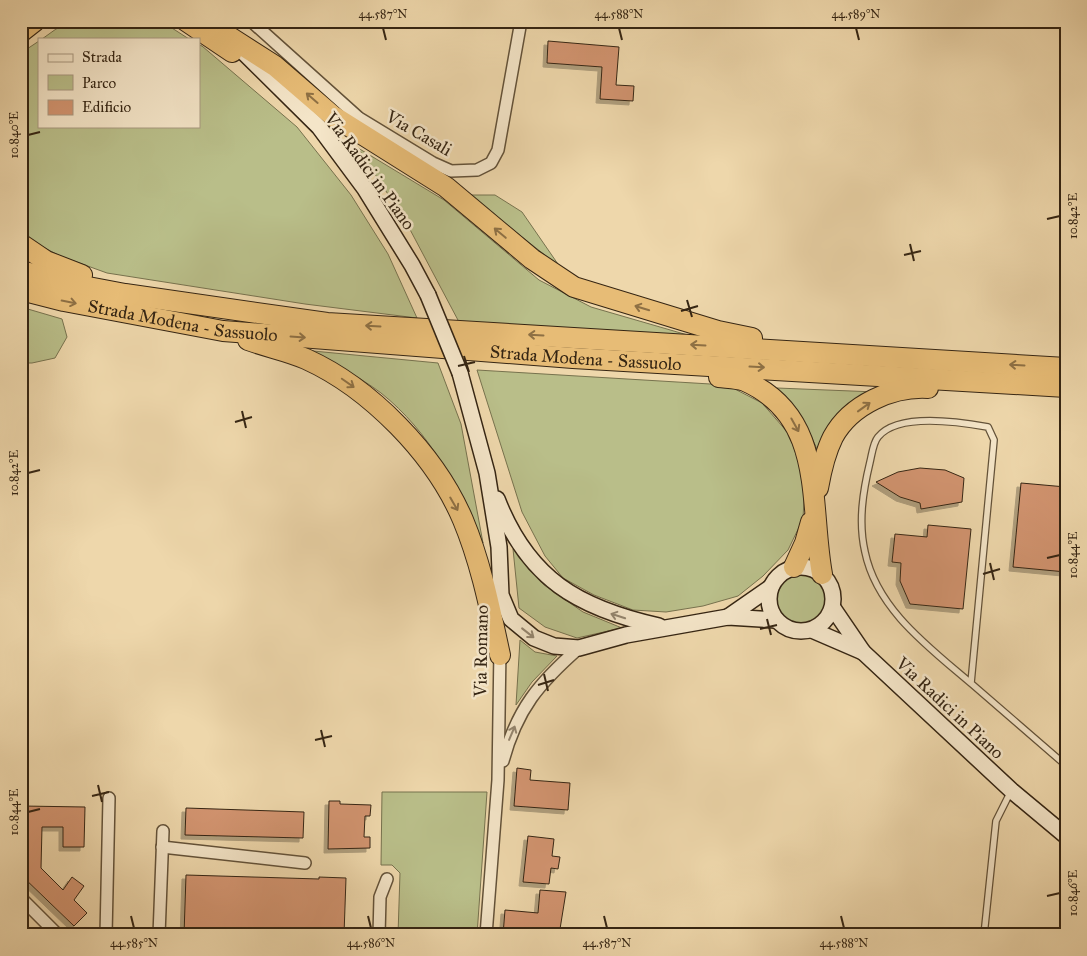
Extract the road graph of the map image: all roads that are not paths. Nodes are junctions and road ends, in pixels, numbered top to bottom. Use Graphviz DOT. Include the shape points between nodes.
graph roads {
  1 [pos="34,21"];
  2 [pos="186,21"];
  3 [pos="207,21"];
  4 [pos="251,21"];
  5 [pos="521,21"];
  6 [pos="21,32"];
  7 [pos="225,34"];
  8 [pos="266,76"];
  9 [pos="21,244"];
  10 [pos="21,271"];
  11 [pos="21,290"];
  12 [pos="125,294"];
  13 [pos="222,331"];
  14 [pos="842,356"];
  15 [pos="573,358"];
  16 [pos="1066,368"];
  17 [pos="460,373"];
  18 [pos="1066,387"];
  19 [pos="487,473"];
  20 [pos="814,510"];
  21 [pos="794,567"];
  22 [pos="822,574"];
  23 [pos="771,587"];
  24 [pos="501,595"];
  25 [pos="833,608"];
  26 [pos="728,617"];
  27 [pos="776,620"];
  28 [pos="665,627"];
  29 [pos="812,630"];
  30 [pos="579,648"];
  31 [pos="862,652"];
  32 [pos="500,655"];
  33 [pos="971,683"];
  34 [pos="1066,764"];
  35 [pos="498,780"];
  36 [pos="1012,791"];
  37 [pos="109,798"];
  38 [pos="163,831"];
  39 [pos="1066,836"];
  40 [pos="162,847"];
  41 [pos="305,863"];
  42 [pos="387,879"];
  43 [pos="21,898"];
  44 [pos="58,935"];
  45 [pos="106,935"];
  46 [pos="159,935"];
  47 [pos="379,935"];
  48 [pos="486,935"];
  49 [pos="984,935"];
  1 -- 6 [label="highway"];
  2 -- 8 [label="highway"];
  3 -- 7 [label="street, Via Radici in Piano"];
  4 -- 5 [label="street, Via Casali" via="359,118 433,163 451,171 466,172 486,167 498,150"];
  7 -- 8 [label="street, Via Radici in Piano"];
  14 -- 7 [label="highway, one-way" via="718,331 574,287 532,259 446,187 333,116 275,66"];
  8 -- 17 [label="street, Via Radici in Piano, bridge" via="319,127 365,189 428,295"];
  9 -- 12 [label="highway" via="46,261"];
  10 -- 12 [label="highway, Strada Modena - Sassuolo"];
  11 -- 13 [label="highway, Strada Modena - Sassuolo, one-way"];
  14 -- 12 [label="highway, Strada Modena - Sassuolo, one-way" via="327,323"];
  13 -- 15 [label="highway, Strada Modena - Sassuolo, one-way"];
  13 -- 32 [label="highway, one-way" via="305,358 343,379 379,405 412,441 462,518 476,555"];
  16 -- 14 [label="highway, Strada Modena - Sassuolo, one-way"];
  15 -- 18 [label="highway, Strada Modena - Sassuolo, one-way"];
  15 -- 20 [label="highway, one-way" via="744,380 771,396 790,417 804,441 811,468"];
  17 -- 19 [label="street, Via Romano"];
  20 -- 18 [label="highway, one-way" via="825,456 834,435 867,403 912,387 1048,395"];
  19 -- 24 [label="street, Via Romano" via="499,547"];
  28 -- 19 [label="street, one-way" via="621,618 592,607 564,590 520,544"];
  20 -- 21 [label="highway"];
  20 -- 22 [label="highway"];
  21 -- 22 [label="street" via="804,566"];
  21 -- 23 [label="street" via="784,571"];
  22 -- 25 [label="street" via="832,589"];
  23 -- 26 [label="street"];
  23 -- 27 [label="street" via="769,604"];
  24 -- 30 [label="street, one-way" via="511,619 534,638 554,646"];
  24 -- 32 [label="street, Via Romano"];
  25 -- 29 [label="street" via="828,618"];
  25 -- 31 [label="street, Via Radici in Piano"];
  26 -- 27 [label="street"];
  26 -- 28 [label="street"];
  27 -- 29 [label="street" via="793,631"];
  28 -- 30 [label="street"];
  29 -- 31 [label="street, Via Radici in Piano"];
  35 -- 30 [label="street, one-way" via="521,711 540,685"];
  31 -- 36 [label="street, Via Radici in Piano"];
  32 -- 35 [label="street, Via Romano"];
  33 -- 33 [label="lane" via="907,628 884,596 865,552 861,521 873,450 878,437 886,430 907,421 988,427 994,440"];
  33 -- 34 [label="lane"];
  35 -- 48 [label="street, Via Romano"];
  36 -- 39 [label="street, Via Radici in Piano"];
  36 -- 49 [label="lane" via="996,822"];
  37 -- 45 [label="street"];
  38 -- 40 [label="street"];
  40 -- 41 [label="street"];
  40 -- 46 [label="street"];
  42 -- 47 [label="street" via="380,897"];
  43 -- 44 [label="street"];
}
